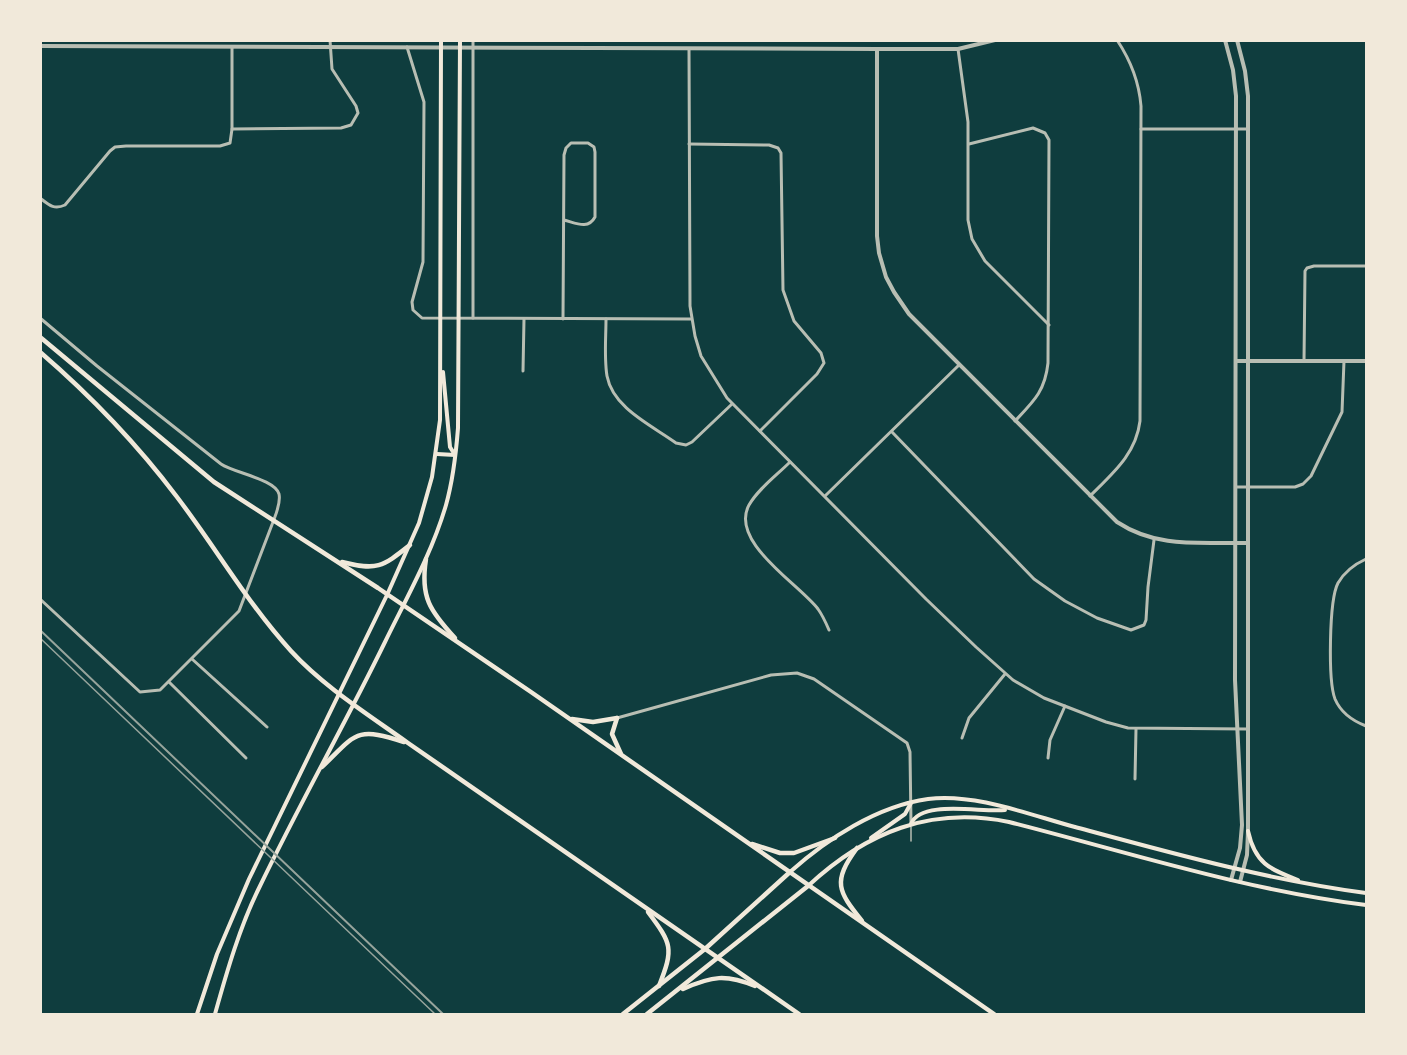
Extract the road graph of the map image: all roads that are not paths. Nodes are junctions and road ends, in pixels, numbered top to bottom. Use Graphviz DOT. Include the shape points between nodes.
graph roads {
  1 [pos="330,40"];
  2 [pos="441,40"];
  3 [pos="460,40"];
  4 [pos="473,40"];
  5 [pos="568,40"];
  6 [pos="780,40"];
  7 [pos="995,40"];
  8 [pos="1117,40"];
  9 [pos="1225,40"];
  10 [pos="1237,40"];
  11 [pos="40,46"];
  12 [pos="232,47"];
  13 [pos="330,47"];
  14 [pos="407,47"];
  15 [pos="441,48"];
  16 [pos="460,48"];
  17 [pos="473,48"];
  18 [pos="568,48"];
  19 [pos="689,49"];
  20 [pos="780,49"];
  21 [pos="877,49"];
  22 [pos="958,49"];
  23 [pos="232,129"];
  24 [pos="1141,129"];
  25 [pos="1236,129"];
  26 [pos="1247,129"];
  27 [pos="689,144"];
  28 [pos="969,144"];
  29 [pos="40,198"];
  30 [pos="564,220"];
  31 [pos="1366,266"];
  32 [pos="40,318"];
  33 [pos="441,318"];
  34 [pos="458,318"];
  35 [pos="473,318"];
  36 [pos="524,319"];
  37 [pos="564,319"];
  38 [pos="606,319"];
  39 [pos="691,319"];
  40 [pos="1049,325"];
  41 [pos="40,337"];
  42 [pos="40,352"];
  43 [pos="441,356"];
  44 [pos="1236,361"];
  45 [pos="1247,361"];
  46 [pos="1304,361"];
  47 [pos="1344,361"];
  48 [pos="1366,361"];
  49 [pos="73,363"];
  50 [pos="958,365"];
  51 [pos="523,370"];
  52 [pos="64,373"];
  53 [pos="732,404"];
  54 [pos="1015,421"];
  55 [pos="760,431"];
  56 [pos="892,432"];
  57 [pos="437,454"];
  58 [pos="455,455"];
  59 [pos="790,462"];
  60 [pos="1236,487"];
  61 [pos="1248,487"];
  62 [pos="1090,496"];
  63 [pos="825,497"];
  64 [pos="273,522"];
  65 [pos="1154,540"];
  66 [pos="1235,543"];
  67 [pos="1247,543"];
  68 [pos="410,545"];
  69 [pos="426,559"];
  70 [pos="1366,559"];
  71 [pos="337,561"];
  72 [pos="246,593"];
  73 [pos="387,595"];
  74 [pos="40,599"];
  75 [pos="403,605"];
  76 [pos="829,630"];
  77 [pos="461,645"];
  78 [pos="192,659"];
  79 [pos="1005,673"];
  80 [pos="169,682"];
  81 [pos="339,692"];
  82 [pos="354,704"];
  83 [pos="1065,706"];
  84 [pos="569,718"];
  85 [pos="617,718"];
  86 [pos="1366,726"];
  87 [pos="267,727"];
  88 [pos="1136,729"];
  89 [pos="1237,729"];
  90 [pos="1247,729"];
  91 [pos="962,738"];
  92 [pos="408,743"];
  93 [pos="621,755"];
  94 [pos="246,758"];
  95 [pos="1048,758"];
  96 [pos="322,767"];
  97 [pos="1134,779"];
  98 [pos="910,803"];
  99 [pos="1008,809"];
  100 [pos="911,824"];
  101 [pos="1248,831"];
  102 [pos="835,838"];
  103 [pos="911,842"];
  104 [pos="747,843"];
  105 [pos="859,847"];
  106 [pos="1234,868"];
  107 [pos="1244,871"];
  108 [pos="790,872"];
  109 [pos="1231,880"];
  110 [pos="1240,882"];
  111 [pos="1310,884"];
  112 [pos="808,886"];
  113 [pos="1366,893"];
  114 [pos="1366,904"];
  115 [pos="645,908"];
  116 [pos="866,926"];
  117 [pos="705,949"];
  118 [pos="719,959"];
  119 [pos="658,988"];
  120 [pos="763,990"];
  121 [pos="675,993"];
  122 [pos="197,1014"];
  123 [pos="214,1014"];
  124 [pos="623,1014"];
  125 [pos="647,1014"];
  126 [pos="799,1014"];
  127 [pos="994,1014"];
  1 -- 13 [label="street"];
  2 -- 15 [label="main road"];
  3 -- 16 [label="main road"];
  4 -- 17 [label="street"];
  5 -- 18 [label="street"];
  6 -- 20 [label="street"];
  7 -- 22 [label="street"];
  8 -- 24 [label="street" via="1137,81"];
  9 -- 25 [label="street" via="1235,78"];
  10 -- 26 [label="street" via="1246,78"];
  11 -- 12 [label="street"];
  12 -- 13 [label="street"];
  12 -- 23 [label="street"];
  13 -- 14 [label="street"];
  13 -- 23 [label="street" via="332,69 358,113 351,125"];
  14 -- 15 [label="street"];
  14 -- 33 [label="street" via="424,102 423,262 412,302 422,318"];
  15 -- 16 [label="street"];
  15 -- 33 [label="main road"];
  16 -- 17 [label="street"];
  16 -- 34 [label="main road"];
  17 -- 18 [label="street"];
  17 -- 35 [label="street"];
  18 -- 19 [label="street"];
  19 -- 20 [label="street"];
  19 -- 27 [label="street"];
  20 -- 21 [label="street"];
  21 -- 22 [label="street"];
  21 -- 50 [label="street" via="879,253 886,276 903,306"];
  22 -- 28 [label="street"];
  23 -- 29 [label="street" via="230,143 226,145 115,147 65,205 50,206"];
  24 -- 25 [label="street"];
  24 -- 62 [label="street" via="1139,427 1129,454"];
  25 -- 26 [label="street"];
  25 -- 44 [label="street"];
  26 -- 45 [label="street"];
  27 -- 39 [label="street"];
  27 -- 55 [label="street" via="770,145 778,148 782,156 783,290 794,321 821,352 824,363"];
  28 -- 40 [label="street" via="969,220 976,248"];
  28 -- 40 [label="street" via="1029,129 1047,135"];
  30 -- 30 [label="street" via="565,151 571,143 588,143 595,152 595,217 585,225"];
  30 -- 37 [label="street"];
  31 -- 46 [label="street" via="1308,268 1304,278"];
  32 -- 64 [label="street" via="221,464 274,486 279,500"];
  33 -- 34 [label="street"];
  33 -- 43 [label="main road"];
  34 -- 35 [label="street"];
  34 -- 58 [label="main road"];
  35 -- 36 [label="street"];
  36 -- 37 [label="street"];
  36 -- 51 [label="street"];
  37 -- 38 [label="street"];
  38 -- 39 [label="street"];
  38 -- 53 [label="street" via="607,371 615,395 630,411 676,443 686,445 695,440"];
  39 -- 53 [label="street" via="707,368"];
  40 -- 54 [label="street" via="1043,386"];
  41 -- 49 [label="main road"];
  42 -- 52 [label="main road"];
  43 -- 57 [label="main road"];
  43 -- 58 [label="main road" via="450,447"];
  44 -- 45 [label="street"];
  44 -- 60 [label="street"];
  45 -- 46 [label="street"];
  45 -- 61 [label="street"];
  46 -- 47 [label="street"];
  47 -- 48 [label="street"];
  47 -- 61 [label="street" via="1341,416 1311,476 1295,487"];
  49 -- 52 [label="main road"];
  49 -- 64 [label="main road" via="175,451"];
  50 -- 54 [label="street"];
  50 -- 56 [label="street"];
  52 -- 72 [label="main road" via="111,418 154,468"];
  53 -- 55 [label="street"];
  54 -- 62 [label="street"];
  55 -- 59 [label="street"];
  56 -- 63 [label="street"];
  56 -- 65 [label="street" via="1034,579 1097,618 1131,630 1144,626"];
  57 -- 58 [label="main road"];
  57 -- 68 [label="main road" via="426,502"];
  58 -- 69 [label="main road" via="446,504"];
  59 -- 63 [label="street"];
  59 -- 76 [label="street" via="749,506 746,526 757,548 818,608"];
  60 -- 61 [label="street"];
  60 -- 66 [label="street"];
  61 -- 67 [label="street"];
  62 -- 65 [label="street" via="1117,522"];
  63 -- 79 [label="street"];
  64 -- 71 [label="main road"];
  64 -- 72 [label="street"];
  65 -- 66 [label="street"];
  66 -- 67 [label="street"];
  66 -- 89 [label="street"];
  67 -- 90 [label="street"];
  68 -- 71 [label="main road" via="381,566 361,567"];
  68 -- 73 [label="main road"];
  69 -- 75 [label="main road"];
  69 -- 77 [label="main road" via="424,587 431,610"];
  70 -- 86 [label="street" via="1338,583 1332,608 1332,689 1348,716"];
  71 -- 73 [label="main road"];
  72 -- 78 [label="street" via="239,611"];
  72 -- 81 [label="main road" via="291,651"];
  73 -- 75 [label="main road"];
  73 -- 81 [label="main road"];
  74 -- 80 [label="street" via="140,692 160,690"];
  75 -- 77 [label="main road"];
  75 -- 82 [label="main road"];
  77 -- 84 [label="main road"];
  78 -- 80 [label="street"];
  78 -- 87 [label="street"];
  79 -- 83 [label="street" via="1031,692"];
  79 -- 91 [label="street" via="969,718"];
  80 -- 94 [label="street"];
  81 -- 82 [label="main road"];
  81 -- 122 [label="main road" via="249,879"];
  82 -- 92 [label="main road"];
  82 -- 96 [label="main road"];
  83 -- 88 [label="street"];
  83 -- 95 [label="street" via="1050,740"];
  84 -- 85 [label="main road" via="594,722"];
  84 -- 93 [label="main road"];
  85 -- 93 [label="main road" via="612,734"];
  85 -- 98 [label="street" via="771,675 802,675 903,739 909,748"];
  88 -- 89 [label="street"];
  88 -- 97 [label="street"];
  89 -- 90 [label="street"];
  89 -- 106 [label="street" via="1242,825"];
  90 -- 101 [label="street"];
  92 -- 96 [label="main road" via="380,734 362,734 345,742"];
  92 -- 115 [label="main road"];
  93 -- 104 [label="main road"];
  96 -- 123 [label="main road" via="259,888"];
  98 -- 99 [label="main road" via="946,798"];
  98 -- 100 [label="street"];
  98 -- 102 [label="main road" via="868,819"];
  98 -- 105 [label="main road" via="905,814"];
  99 -- 100 [label="main road" via="946,809 920,814"];
  99 -- 106 [label="main road"];
  100 -- 103 [label="lane"];
  100 -- 105 [label="main road"];
  100 -- 109 [label="main road" via="948,817 987,818"];
  101 -- 107 [label="street"];
  101 -- 111 [label="main road" via="1252,849 1260,860"];
  102 -- 104 [label="main road" via="794,853"];
  102 -- 108 [label="main road"];
  104 -- 108 [label="main road"];
  105 -- 112 [label="main road"];
  105 -- 116 [label="main road" via="843,869 841,885 846,900"];
  106 -- 107 [label="main road"];
  106 -- 109 [label="street"];
  107 -- 110 [label="street"];
  107 -- 111 [label="main road"];
  108 -- 112 [label="main road"];
  108 -- 117 [label="main road"];
  109 -- 110 [label="main road"];
  110 -- 114 [label="main road"];
  111 -- 113 [label="main road"];
  112 -- 116 [label="main road"];
  112 -- 118 [label="main road"];
  115 -- 117 [label="main road"];
  115 -- 119 [label="main road" via="665,935 669,949"];
  116 -- 127 [label="main road"];
  117 -- 118 [label="main road"];
  117 -- 119 [label="main road"];
  118 -- 120 [label="main road"];
  118 -- 121 [label="main road"];
  119 -- 124 [label="main road"];
  120 -- 121 [label="main road" via="719,977"];
  120 -- 126 [label="main road"];
  121 -- 125 [label="main road"];
}
